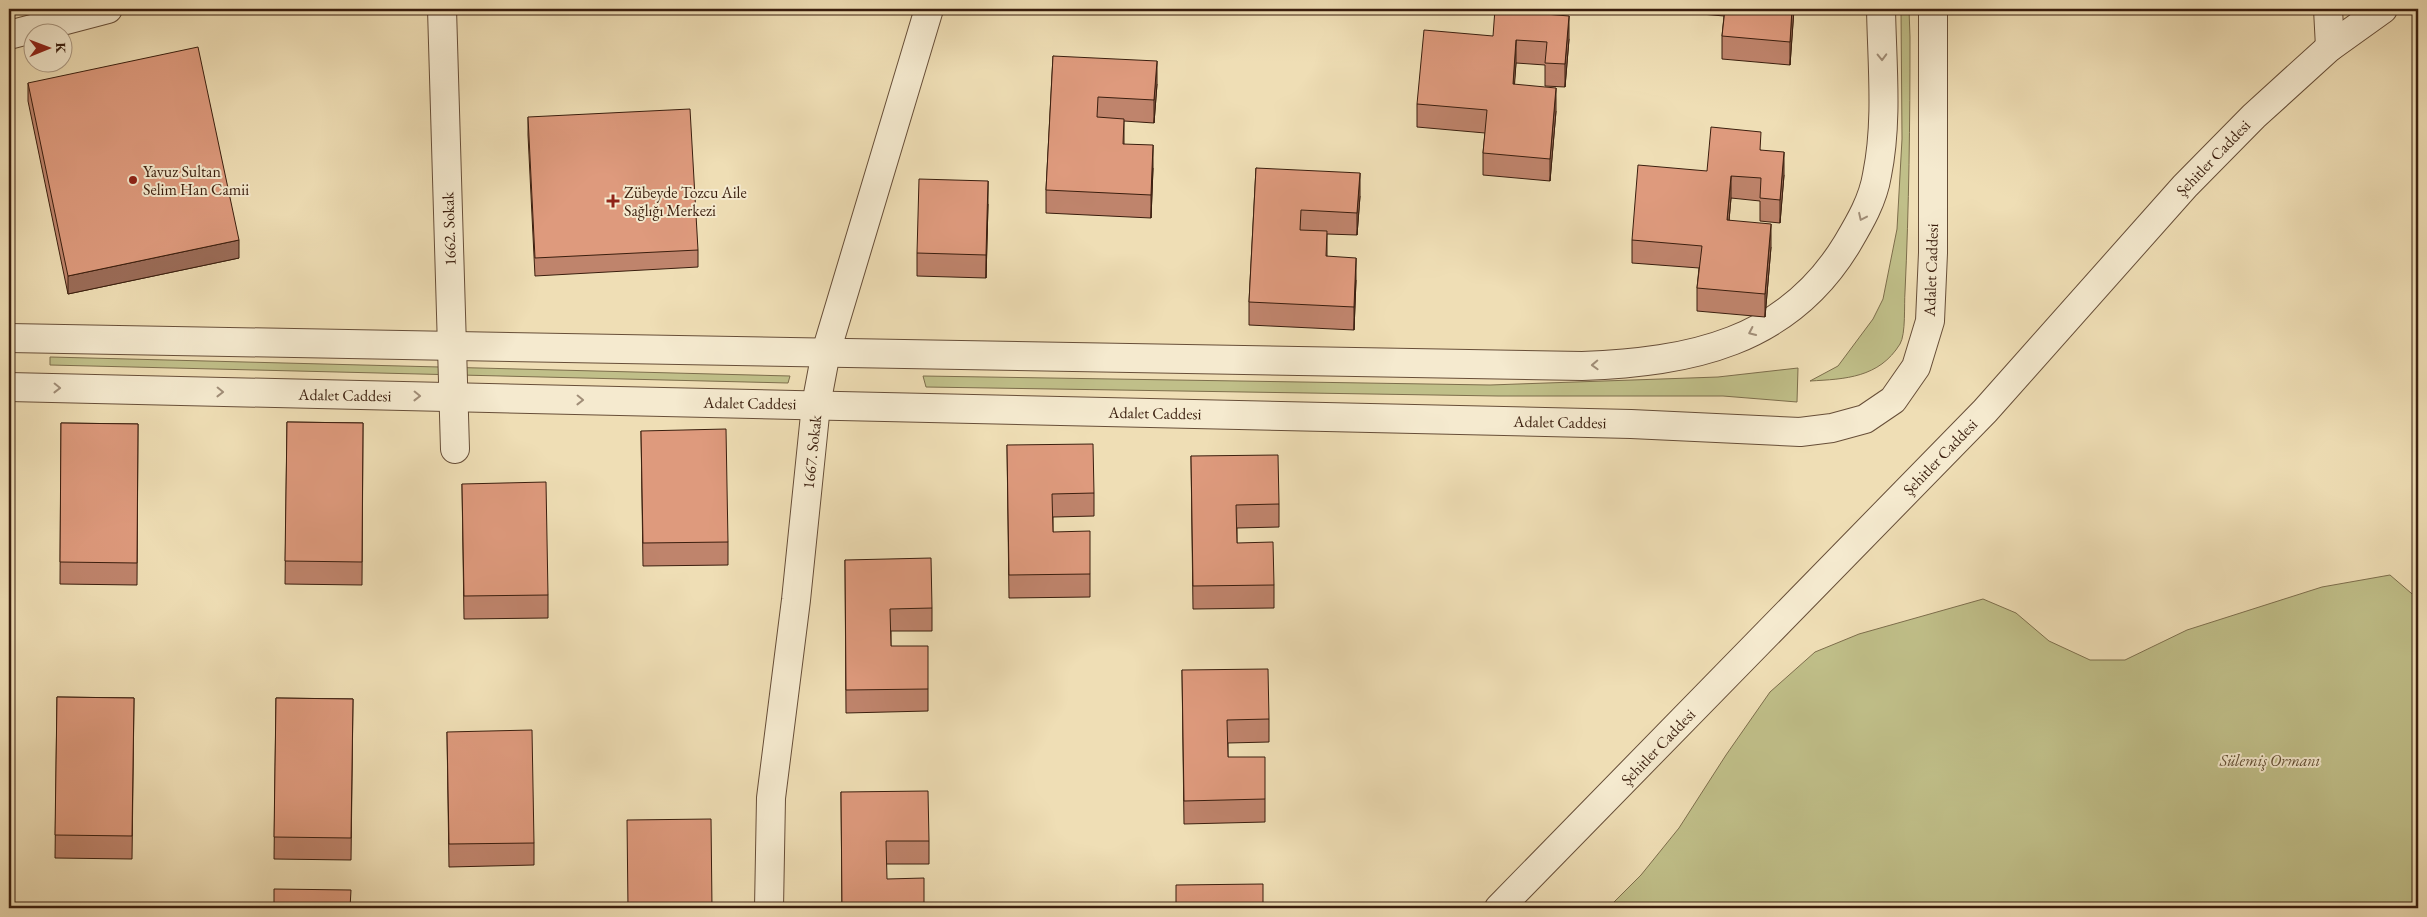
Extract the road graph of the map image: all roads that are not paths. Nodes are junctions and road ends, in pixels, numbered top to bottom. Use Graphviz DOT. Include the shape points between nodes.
graph roads {
  1 [pos="108,9"];
  2 [pos="442,9"];
  3 [pos="929,9"];
  4 [pos="1881,9"];
  5 [pos="1933,9"];
  6 [pos="2328,9"];
  7 [pos="2383,9"];
  8 [pos="9,35"];
  9 [pos="2330,46"];
  10 [pos="9,338"];
  11 [pos="452,346"];
  12 [pos="826,352"];
  13 [pos="9,387"];
  14 [pos="454,397"];
  15 [pos="816,405"];
  16 [pos="455,449"];
  17 [pos="769,908"];
  18 [pos="1499,908"];
  1 -- 8 [label="street"];
  2 -- 11 [label="street, 1662. Sokak"];
  3 -- 12 [label="street, 1667. Sokak"];
  4 -- 12 [label="street, one-way" via="1883,136 1877,177 1863,217 1813,288 1784,314 1712,349 1621,364 1582,366"];
  5 -- 15 [label="street, Adalet Caddesi" via="1934,253 1930,321 1916,367 1893,400 1864,419 1800,432 1631,424"];
  6 -- 9 [label="street"];
  7 -- 9 [label="street, Şehitler Caddesi"];
  9 -- 18 [label="street, Şehitler Caddesi" via="2185,186 1985,411"];
  10 -- 11 [label="street"];
  11 -- 12 [label="street"];
  11 -- 14 [label="street, 1662. Sokak"];
  12 -- 15 [label="street, 1667. Sokak"];
  13 -- 14 [label="street, Adalet Caddesi, one-way"];
  14 -- 15 [label="street, Adalet Caddesi, one-way"];
  14 -- 16 [label="street, 1662. Sokak"];
  15 -- 17 [label="street, 1667. Sokak" via="771,798"];
}
